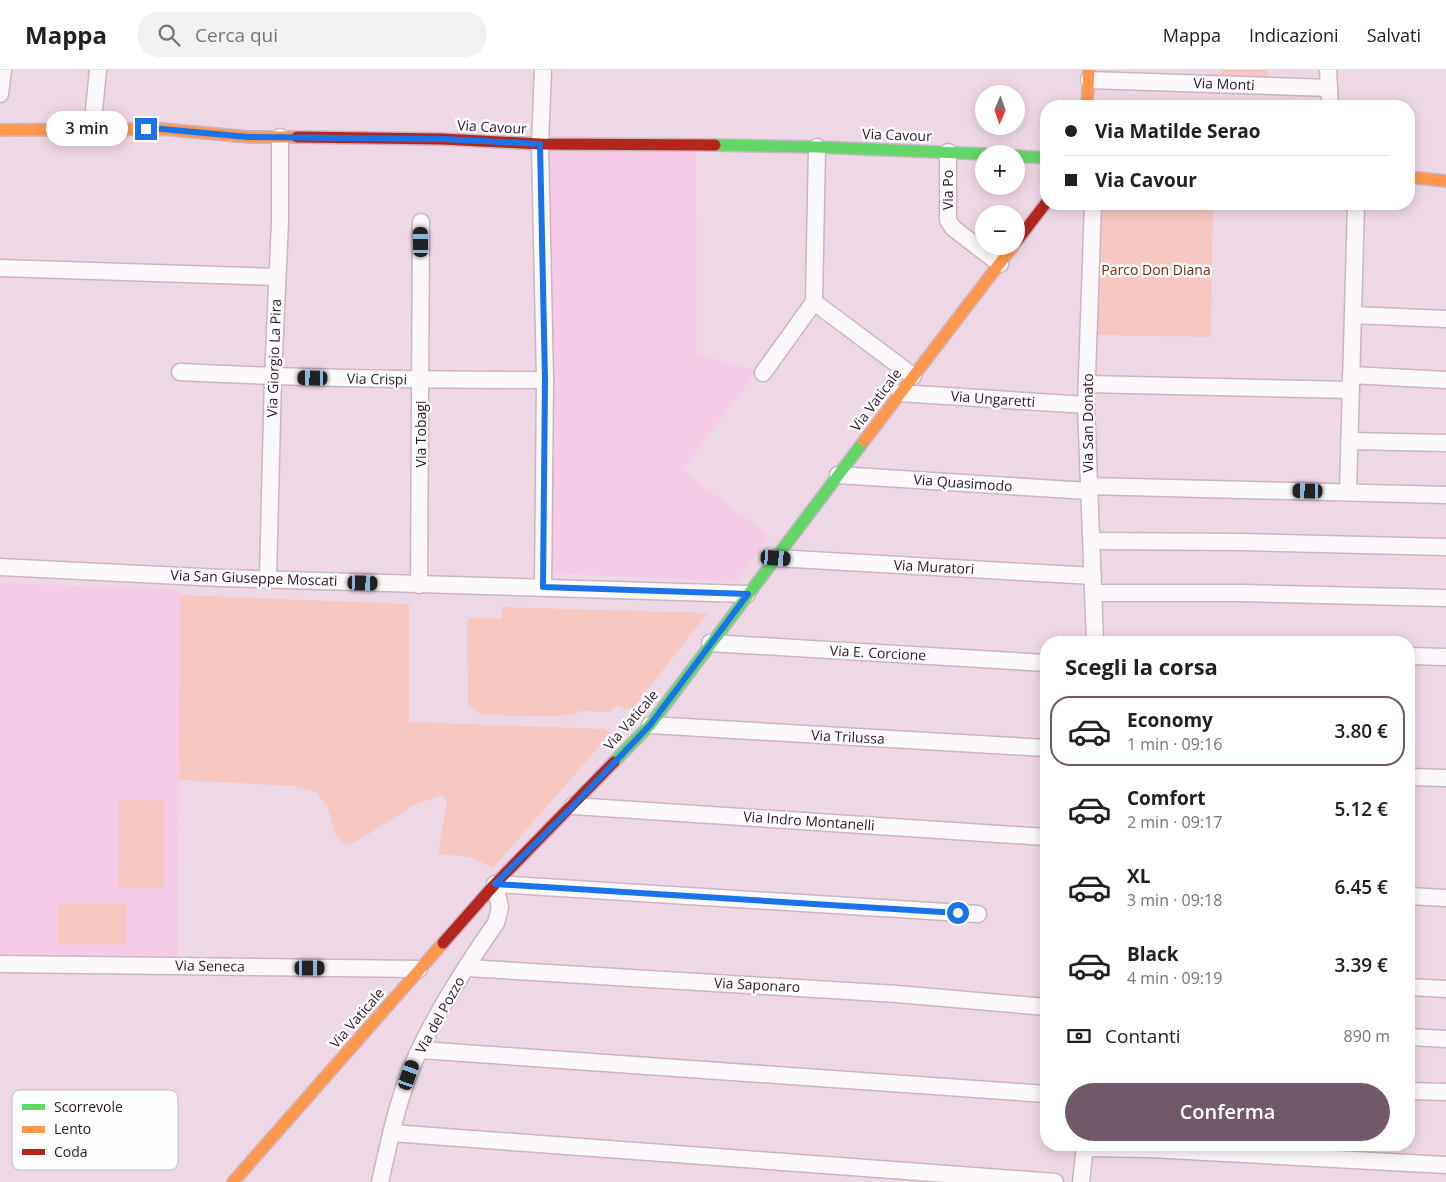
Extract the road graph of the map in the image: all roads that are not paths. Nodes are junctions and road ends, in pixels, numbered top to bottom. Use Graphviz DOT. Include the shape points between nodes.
graph roads {
  1 [pos="3,70"];
  2 [pos="98,70"];
  3 [pos="543,70"];
  4 [pos="1328,70"];
  5 [pos="1089,75"];
  6 [pos="1329,88"];
  7 [pos="0,94"];
  8 [pos="1087,100"];
  9 [pos="1330,100"];
  10 [pos="0,130"];
  11 [pos="92,130"];
  12 [pos="280,137"];
  13 [pos="540,144"];
  14 [pos="817,147"];
  15 [pos="948,152"];
  16 [pos="975,154"];
  17 [pos="1025,157"];
  18 [pos="1040,158"];
  19 [pos="1415,178"];
  20 [pos="1446,181"];
  21 [pos="1041,210"];
  22 [pos="1093,210"];
  23 [pos="1356,210"];
  24 [pos="421,222"];
  25 [pos="1025,230"];
  26 [pos="1006,255"];
  27 [pos="1000,264"];
  28 [pos="0,268"];
  29 [pos="277,277"];
  30 [pos="814,302"];
  31 [pos="1353,315"];
  32 [pos="1446,319"];
  33 [pos="180,372"];
  34 [pos="764,373"];
  35 [pos="273,376"];
  36 [pos="913,376"];
  37 [pos="421,380"];
  38 [pos="545,380"];
  39 [pos="1446,380"];
  40 [pos="1351,382"];
  41 [pos="1087,384"];
  42 [pos="900,393"];
  43 [pos="1086,405"];
  44 [pos="1350,441"];
  45 [pos="1446,444"];
  46 [pos="838,475"];
  47 [pos="1088,489"];
  48 [pos="1348,492"];
  49 [pos="1446,495"];
  50 [pos="1092,541"];
  51 [pos="1446,547"];
  52 [pos="776,558"];
  53 [pos="0,567"];
  54 [pos="268,579"];
  55 [pos="1094,584"];
  56 [pos="420,585"];
  57 [pos="543,587"];
  58 [pos="748,594"];
  59 [pos="1446,598"];
  60 [pos="1095,636"];
  61 [pos="710,643"];
  62 [pos="1415,656"];
  63 [pos="1446,657"];
  64 [pos="1040,663"];
  65 [pos="650,725"];
  66 [pos="1040,748"];
  67 [pos="1415,777"];
  68 [pos="1446,778"];
  69 [pos="573,806"];
  70 [pos="1040,837"];
  71 [pos="495,884"];
  72 [pos="1415,896"];
  73 [pos="1446,898"];
  74 [pos="978,914"];
  75 [pos="0,964"];
  76 [pos="467,968"];
  77 [pos="419,969"];
  78 [pos="1415,987"];
  79 [pos="1446,989"];
  80 [pos="1040,1006"];
  81 [pos="1415,1037"];
  82 [pos="1446,1039"];
  83 [pos="420,1050"];
  84 [pos="1415,1091"];
  85 [pos="1446,1092"];
  86 [pos="1040,1094"];
  87 [pos="392,1133"];
  88 [pos="1085,1151"];
  89 [pos="1189,1151"];
  90 [pos="1446,1164"];
  91 [pos="233,1182"];
  92 [pos="380,1182"];
  93 [pos="1055,1182"];
  94 [pos="1081,1182"];
  1 -- 7 [label="street"];
  2 -- 11 [label="street"];
  3 -- 13 [label="street"];
  4 -- 6 [label="street"];
  5 -- 6 [label="street, Via Monti"];
  5 -- 8 [label="street"];
  6 -- 9 [label="street"];
  10 -- 11 [label="street, Via Cavour"];
  11 -- 12 [label="street, Via Cavour" via="162,129"];
  12 -- 13 [label="street, Via Cavour"];
  12 -- 29 [label="street, Via Giorgio La Pira"];
  13 -- 14 [label="street, Via Cavour"];
  13 -- 38 [label="street"];
  14 -- 15 [label="street, Via Cavour"];
  14 -- 30 [label="street"];
  15 -- 16 [label="street, Via Cavour"];
  15 -- 27 [label="street, Via Po" via="948,220 953,228"];
  17 -- 18 [label="street"];
  19 -- 20 [label="street"];
  21 -- 25 [label="street"];
  22 -- 41 [label="street, Via San Donato"];
  23 -- 31 [label="street"];
  24 -- 37 [label="street, Via Tobagi"];
  26 -- 27 [label="street, Via Vaticale"];
  27 -- 36 [label="street, Via Vaticale"];
  28 -- 29 [label="street"];
  29 -- 35 [label="street, Via Giorgio La Pira"];
  30 -- 34 [label="street"];
  30 -- 36 [label="street"];
  31 -- 32 [label="street"];
  31 -- 40 [label="street"];
  33 -- 35 [label="street, Via Crispi"];
  35 -- 37 [label="street, Via Crispi"];
  35 -- 54 [label="street, Via Giorgio La Pira"];
  36 -- 42 [label="street, Via Vaticale"];
  37 -- 38 [label="street, Via Crispi"];
  37 -- 56 [label="street, Via Tobagi"];
  38 -- 57 [label="street"];
  39 -- 40 [label="street"];
  40 -- 41 [label="street"];
  40 -- 44 [label="street"];
  41 -- 43 [label="street, Via San Donato"];
  42 -- 43 [label="street, Via Ungaretti"];
  42 -- 46 [label="street, Via Vaticale"];
  43 -- 47 [label="street, Via San Donato"];
  44 -- 45 [label="street"];
  44 -- 48 [label="street"];
  46 -- 47 [label="street, Via Quasimodo"];
  46 -- 52 [label="street, Via Vaticale"];
  47 -- 48 [label="street, Via Quasimodo"];
  47 -- 50 [label="street, Via San Donato"];
  48 -- 49 [label="street, Via Quasimodo"];
  50 -- 51 [label="street"];
  50 -- 55 [label="street, Via San Donato"];
  52 -- 55 [label="street, Via Muratori"];
  52 -- 58 [label="street, Via Vaticale"];
  53 -- 54 [label="street, Via San Giuseppe Moscati"];
  54 -- 56 [label="street, Via San Giuseppe Moscati"];
  55 -- 59 [label="street, Via Muratori" via="1242,594"];
  55 -- 60 [label="street, Via San Donato"];
  56 -- 57 [label="street, Via San Giuseppe Moscati"];
  57 -- 58 [label="street, Via San Giuseppe Moscati"];
  58 -- 61 [label="street, Via Vaticale"];
  61 -- 64 [label="street, Via E. Corcione"];
  61 -- 65 [label="street, Via Vaticale"];
  62 -- 63 [label="street"];
  65 -- 66 [label="street, Via Trilussa"];
  65 -- 69 [label="street, Via Vaticale"];
  67 -- 68 [label="street"];
  69 -- 70 [label="street, Via Indro Montanelli"];
  69 -- 71 [label="street, Via Vaticale"];
  71 -- 74 [label="street"];
  71 -- 76 [label="street, Via del Pozzo" via="500,907 496,923"];
  71 -- 77 [label="street, Via Vaticale"];
  72 -- 73 [label="street"];
  75 -- 77 [label="street, Via Seneca"];
  76 -- 80 [label="street, Via Saponaro" via="897,994"];
  76 -- 83 [label="street, Via del Pozzo"];
  77 -- 91 [label="street, Via Vaticale"];
  78 -- 79 [label="street"];
  81 -- 82 [label="street"];
  83 -- 86 [label="street"];
  83 -- 87 [label="street, Via del Pozzo" via="405,1086"];
  84 -- 85 [label="street"];
  87 -- 92 [label="street, Via del Pozzo"];
  87 -- 93 [label="street"];
  88 -- 94 [label="street"];
  89 -- 90 [label="street"];
}
